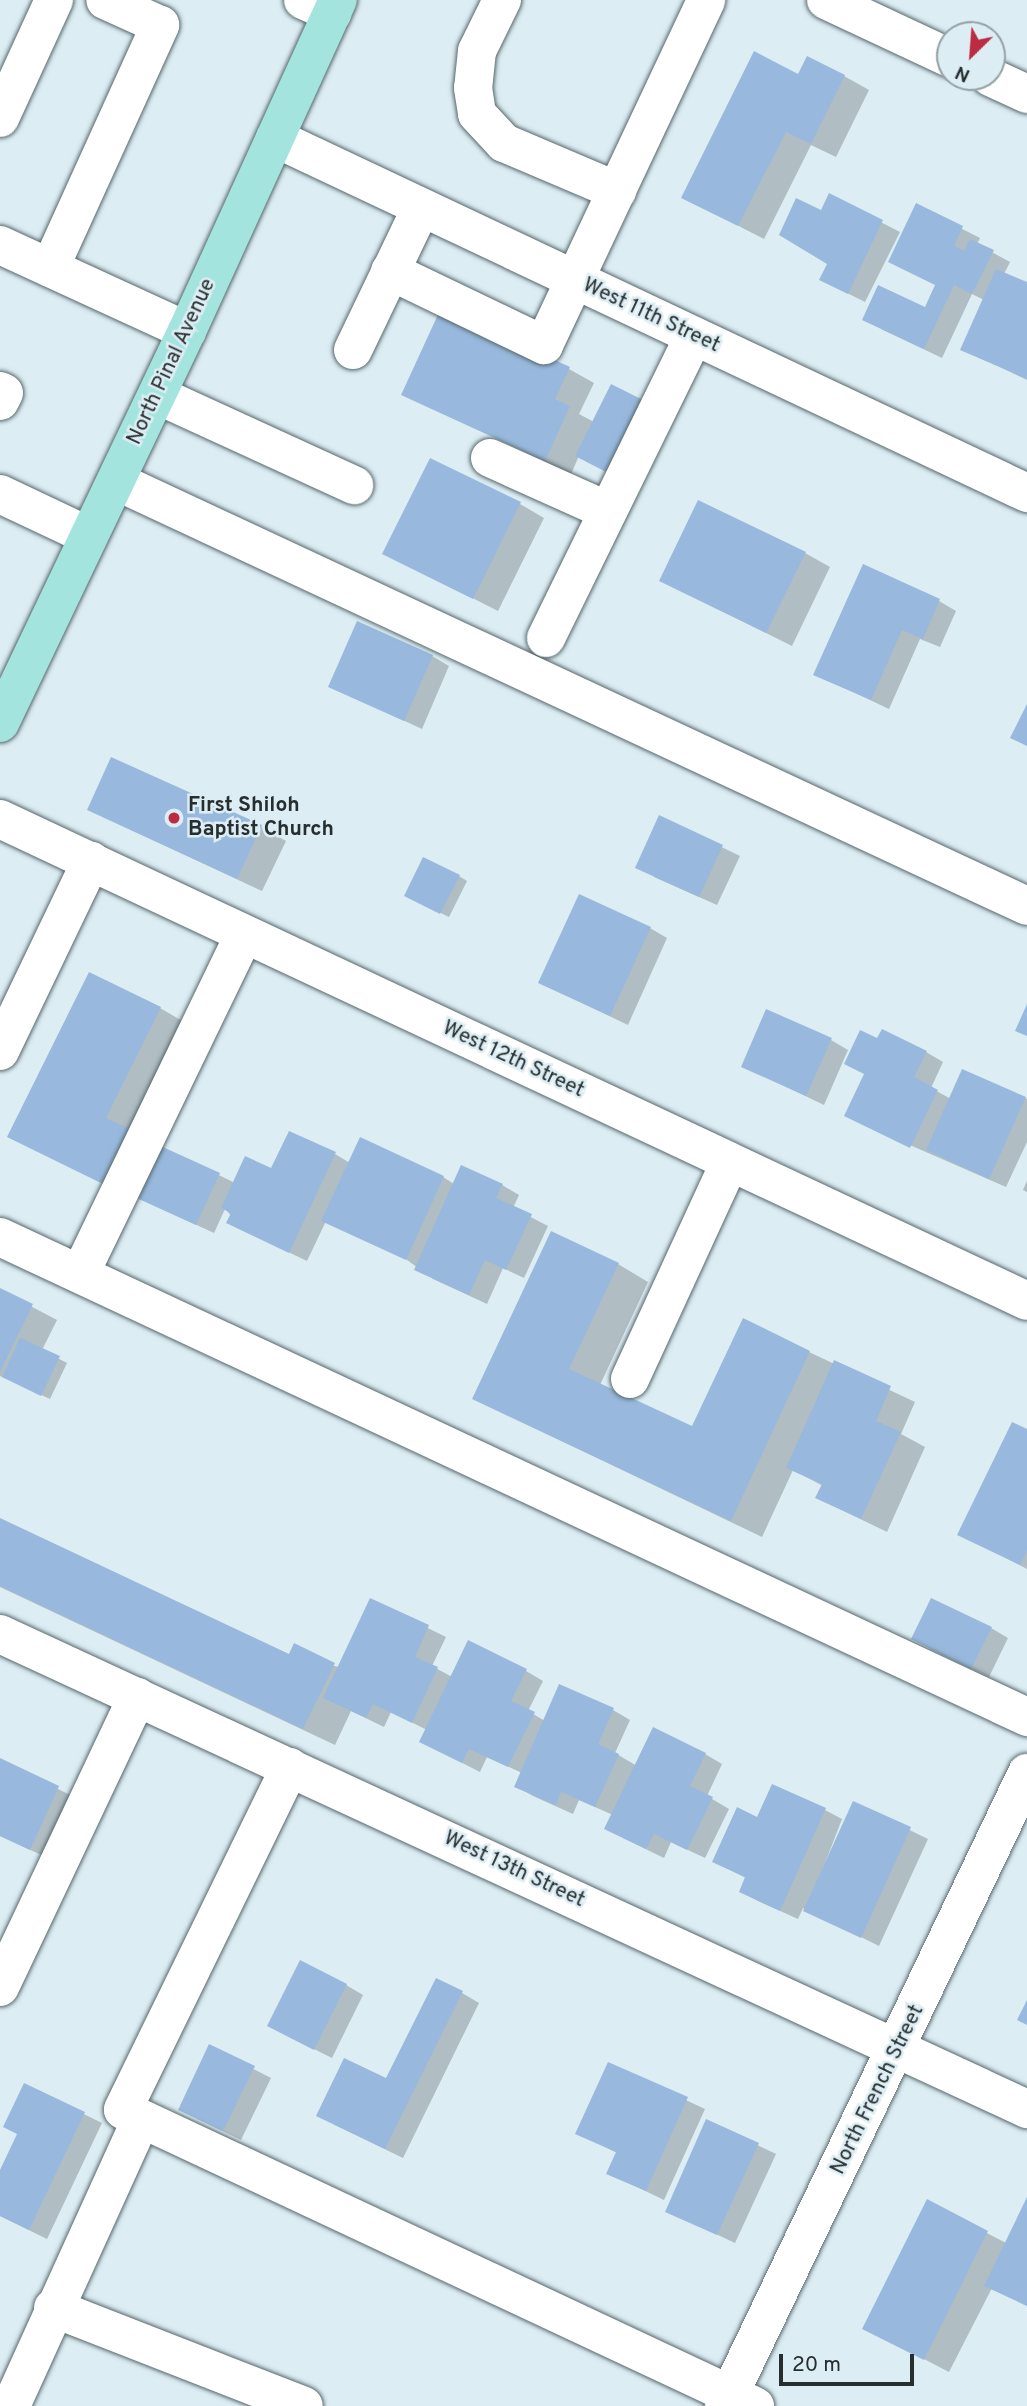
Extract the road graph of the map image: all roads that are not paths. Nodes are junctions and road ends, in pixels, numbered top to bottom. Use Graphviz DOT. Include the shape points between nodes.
graph roads {
  1 [pos="54,0"];
  2 [pos="105,0"];
  3 [pos="502,0"];
  4 [pos="706,0"];
  5 [pos="826,0"];
  6 [pos="325,4"];
  7 [pos="936,51"];
  8 [pos="1006,84"];
  9 [pos="1027,94"];
  10 [pos="0,118"];
  11 [pos="275,138"];
  12 [pos="617,191"];
  13 [pos="421,208"];
  14 [pos="0,245"];
  15 [pos="50,268"];
  16 [pos="390,271"];
  17 [pos="575,280"];
  18 [pos="187,331"];
  19 [pos="694,335"];
  20 [pos="353,349"];
  21 [pos="0,391"];
  22 [pos="157,395"];
  23 [pos="0,401"];
  24 [pos="490,458"];
  25 [pos="116,481"];
  26 [pos="354,485"];
  27 [pos="1027,493"];
  28 [pos="0,495"];
  29 [pos="608,511"];
  30 [pos="89,537"];
  31 [pos="546,638"];
  32 [pos="0,723"];
  33 [pos="0,819"];
  34 [pos="91,862"];
  35 [pos="1027,906"];
  36 [pos="244,934"];
  37 [pos="0,1051"];
  38 [pos="730,1162"];
  39 [pos="0,1237"];
  40 [pos="80,1274"];
  41 [pos="1027,1301"];
  42 [pos="631,1379"];
  43 [pos="0,1634"];
  44 [pos="137,1697"];
  45 [pos="1027,1717"];
  46 [pos="290,1767"];
  47 [pos="1027,1773"];
  48 [pos="0,1987"];
  49 [pos="899,2048"];
  50 [pos="1027,2109"];
  51 [pos="141,2119"];
  52 [pos="53,2308"];
  53 [pos="737,2402"];
  54 [pos="11,2406"];
  55 [pos="304,2406"];
  1 -- 10 [label="street"];
  2 -- 15 [label="street" via="160,25"];
  3 -- 12 [label="street" via="477,51 472,88 477,114 504,143"];
  4 -- 12 [label="street"];
  5 -- 7 [label="street"];
  6 -- 11 [label="main road, North Pinal Avenue"];
  8 -- 9 [label="street"];
  11 -- 13 [label="street, West 11th Street"];
  11 -- 18 [label="main road, North Pinal Avenue"];
  12 -- 17 [label="street"];
  13 -- 16 [label="street"];
  13 -- 17 [label="street, West 11th Street"];
  14 -- 15 [label="street"];
  15 -- 18 [label="street"];
  16 -- 17 [label="street" via="544,345"];
  16 -- 20 [label="street"];
  17 -- 19 [label="street, West 11th Street"];
  18 -- 22 [label="main road, North Pinal Avenue"];
  19 -- 27 [label="street, West 11th Street"];
  19 -- 29 [label="street"];
  21 -- 23 [label="street" via="4,393"];
  22 -- 25 [label="main road, North Pinal Avenue"];
  22 -- 26 [label="street"];
  24 -- 29 [label="street"];
  25 -- 30 [label="main road, North Pinal Avenue"];
  25 -- 35 [label="street"];
  28 -- 30 [label="street"];
  29 -- 31 [label="street"];
  30 -- 32 [label="main road, North Pinal Avenue"];
  33 -- 34 [label="street, West 12th Street"];
  34 -- 36 [label="street, West 12th Street"];
  34 -- 37 [label="street"];
  36 -- 38 [label="street, West 12th Street"];
  36 -- 40 [label="street"];
  38 -- 41 [label="street, West 12th Street"];
  38 -- 42 [label="street"];
  39 -- 40 [label="street"];
  40 -- 45 [label="street"];
  43 -- 44 [label="street, West 13th Street"];
  44 -- 46 [label="street, West 13th Street"];
  44 -- 48 [label="street"];
  46 -- 49 [label="street, West 13th Street"];
  46 -- 51 [label="street" via="123,2110"];
  47 -- 49 [label="street, North French Street"];
  49 -- 50 [label="street, West 13th Street"];
  49 -- 53 [label="street, North French Street"];
  51 -- 52 [label="street"];
  51 -- 53 [label="street"];
  52 -- 54 [label="street"];
  52 -- 55 [label="street"];
}
